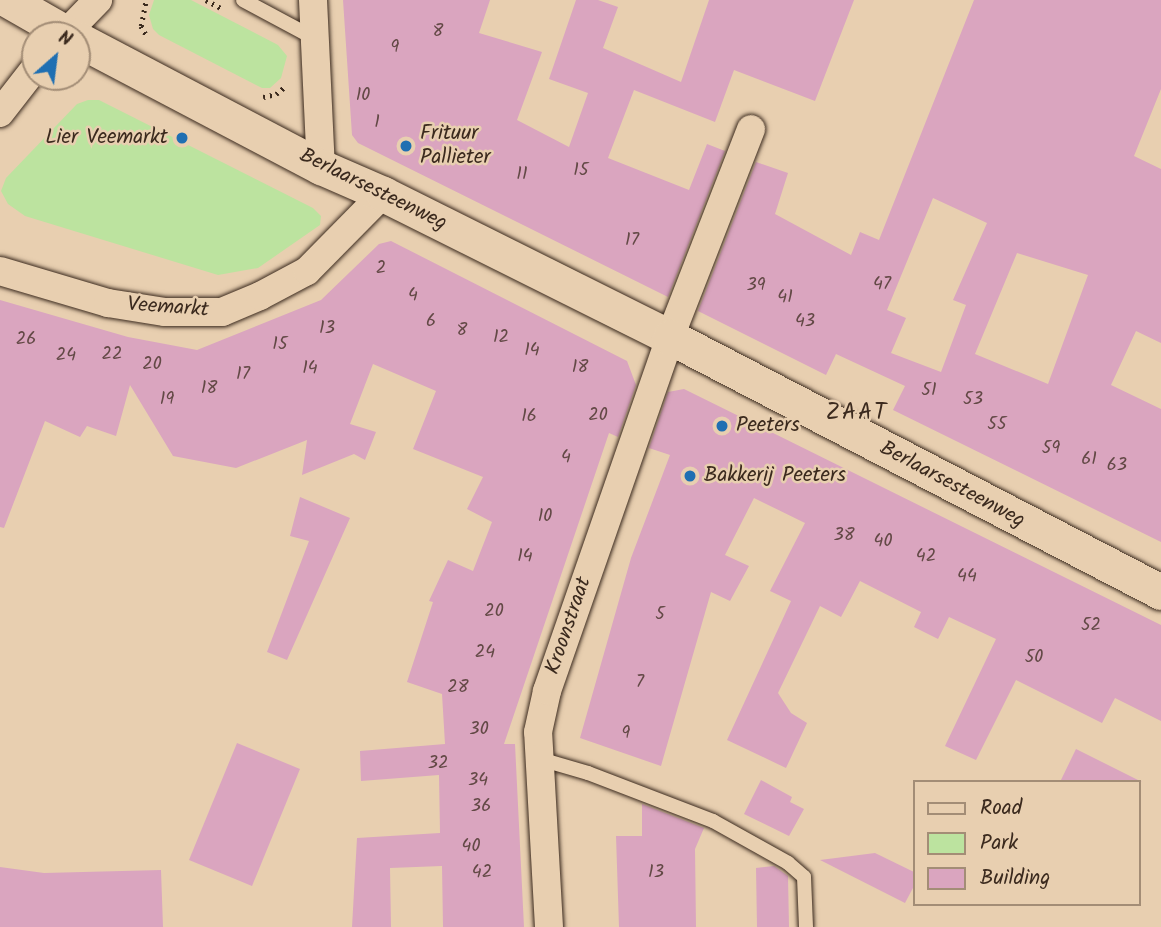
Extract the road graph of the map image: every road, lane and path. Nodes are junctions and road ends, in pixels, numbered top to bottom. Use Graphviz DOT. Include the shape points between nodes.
graph roads {
  1 [pos="8,0"];
  2 [pos="98,0"];
  3 [pos="146,0"];
  4 [pos="243,0"];
  5 [pos="307,3"];
  6 [pos="44,21"];
  7 [pos="81,21"];
  8 [pos="141,26"];
  9 [pos="138,33"];
  10 [pos="314,38"];
  11 [pos="151,40"];
  12 [pos="91,47"];
  13 [pos="288,84"];
  14 [pos="21,86"];
  15 [pos="251,90"];
  16 [pos="0,113"];
  17 [pos="751,129"];
  18 [pos="321,167"];
  19 [pos="383,194"];
  20 [pos="0,271"];
  21 [pos="670,337"];
  22 [pos="1161,592"];
  23 [pos="540,759"];
  24 [pos="549,927"];
  25 [pos="806,927"];
  1 -- 6 [label="street, Berlaarsesteenweg"];
  2 -- 7 [label="street"];
  3 -- 8 [label="path"];
  4 -- 10 [label="lane"];
  5 -- 10 [label="street"];
  8 -- 9 [label="path"];
  8 -- 11 [label="path"];
  10 -- 18 [label="street"];
  12 -- 18 [label="street, Berlaarsesteenweg"];
  13 -- 15 [label="path" via="263,97"];
  14 -- 16 [label="street"];
  17 -- 21 [label="street"];
  18 -- 19 [label="street, Berlaarsesteenweg"];
  19 -- 20 [label="street, Veemarkt" via="307,271 222,312 165,312 108,303"];
  19 -- 21 [label="street, Berlaarsesteenweg"];
  21 -- 22 [label="street, Berlaarsesteenweg"];
  21 -- 23 [label="street, Kroonstraat" via="547,691 538,732"];
  23 -- 24 [label="street, Kroonstraat"];
  23 -- 25 [label="lane" via="713,821 788,863 804,877"];
}
